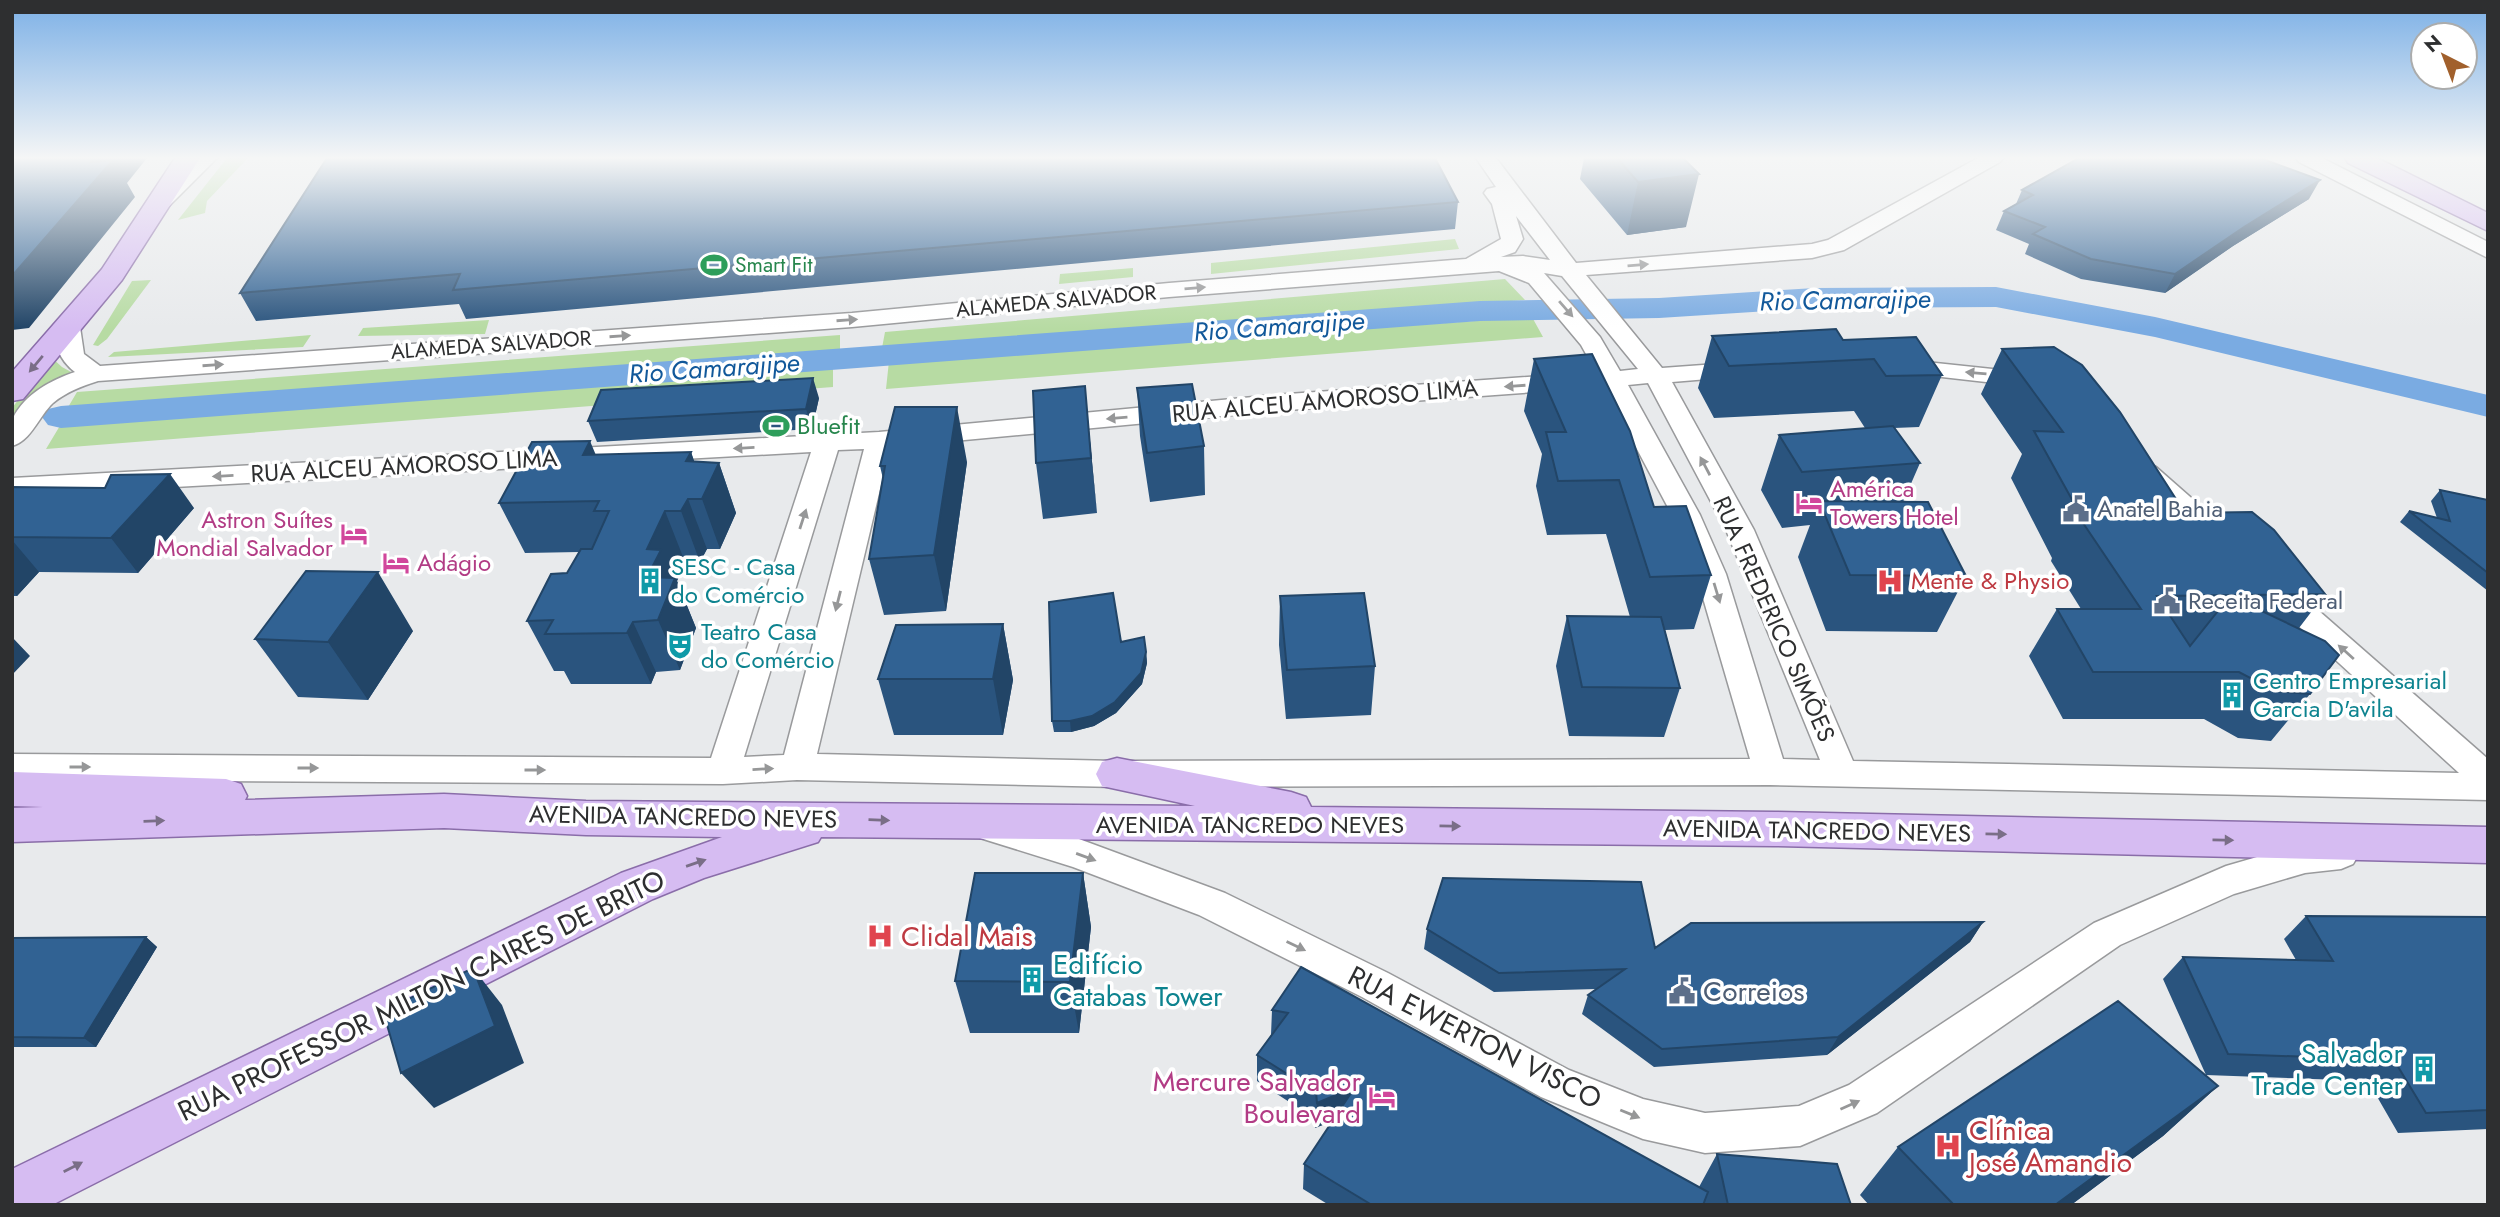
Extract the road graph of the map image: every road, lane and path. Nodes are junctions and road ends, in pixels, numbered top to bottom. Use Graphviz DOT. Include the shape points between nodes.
graph roads {
  1 [pos="153,215"];
  2 [pos="1505,215"];
  3 [pos="1517,215"];
  4 [pos="1526,215"];
  5 [pos="1889,215"];
  6 [pos="2417,215"];
  7 [pos="2471,215"];
  8 [pos="2488,223"];
  9 [pos="1537,230"];
  10 [pos="2488,251"];
  11 [pos="1488,265"];
  12 [pos="1449,267"];
  13 [pos="1577,279"];
  14 [pos="68,327"];
  15 [pos="1874,365"];
  16 [pos="1772,367"];
  17 [pos="95,374"];
  18 [pos="1656,376"];
  19 [pos="1613,378"];
  20 [pos="2049,389"];
  21 [pos="12,392"];
  22 [pos="12,438"];
  23 [pos="879,440"];
  24 [pos="827,444"];
  25 [pos="2130,458"];
  26 [pos="12,487"];
  27 [pos="12,767"];
  28 [pos="797,767"];
  29 [pos="723,771"];
  30 [pos="1770,772"];
  31 [pos="1116,774"];
  32 [pos="1842,774"];
  33 [pos="2488,779"];
  34 [pos="2488,787"];
  35 [pos="12,789"];
  36 [pos="444,811"];
  37 [pos="840,818"];
  38 [pos="975,822"];
  39 [pos="12,825"];
  40 [pos="1377,826"];
  41 [pos="2433,844"];
  42 [pos="2488,845"];
  43 [pos="12,1198"];
  1 -- 14 [label="main road"];
  2 -- 12 [label="street" via="1512,239 1507,247 1492,256"];
  3 -- 9 [label="street"];
  4 -- 9 [label="street, RUA FREDERICO SIMÕES"];
  13 -- 5 [label="street, ALAMEDA SALVADOR, one-way" via="1812,251 1836,244"];
  6 -- 10 [label="street"];
  7 -- 8 [label="main road"];
  9 -- 13 [label="street, RUA FREDERICO SIMÕES"];
  11 -- 12 [label="street, ALAMEDA SALVADOR"];
  11 -- 13 [label="street, ALAMEDA SALVADOR" via="1523,262"];
  11 -- 19 [label="street, RUA FREDERICO SIMÕES, one-way" via="1537,278 1592,342"];
  17 -- 12 [label="street, ALAMEDA SALVADOR, one-way" via="852,320"];
  13 -- 18 [label="street, RUA FREDERICO SIMÕES"];
  14 -- 17 [label="street" via="72,358"];
  14 -- 21 [label="main road, one-way"];
  20 -- 15 [label="street, one-way" via="2022,377"];
  16 -- 18 [label="street, RUA ALCEU AMOROSO LIMA"];
  17 -- 22 [label="street, ALAMEDA SALVADOR" via="44,394"];
  18 -- 19 [label="street, RUA ALCEU AMOROSO LIMA"];
  32 -- 18 [label="street, RUA FREDERICO SIMÕES, one-way" via="1740,530"];
  19 -- 23 [label="street, RUA ALCEU AMOROSO LIMA, one-way"];
  19 -- 30 [label="street, RUA FREDERICO SIMÕES, one-way" via="1712,574"];
  23 -- 24 [label="street, RUA ALCEU AMOROSO LIMA"];
  23 -- 28 [label="street, one-way"];
  24 -- 26 [label="street, RUA ALCEU AMOROSO LIMA, one-way"];
  29 -- 24 [label="street, one-way"];
  33 -- 25 [label="street, one-way"];
  27 -- 29 [label="street, AVENIDA TANCREDO NEVES, one-way"];
  29 -- 28 [label="street, AVENIDA TANCREDO NEVES, one-way"];
  28 -- 31 [label="street, AVENIDA TANCREDO NEVES"];
  30 -- 31 [label="street, AVENIDA TANCREDO NEVES"];
  30 -- 32 [label="street, AVENIDA TANCREDO NEVES"];
  31 -- 40 [label="main road"];
  32 -- 34 [label="street, AVENIDA TANCREDO NEVES"];
  35 -- 36 [label="main road" via="259,798"];
  36 -- 37 [label="main road, AVENIDA TANCREDO NEVES" via="586,818"];
  39 -- 36 [label="main road, AVENIDA TANCREDO NEVES, one-way"];
  37 -- 38 [label="main road, AVENIDA TANCREDO NEVES, one-way"];
  43 -- 37 [label="main road, RUA PROFESSOR MILTON CAIRES DE BRITO, one-way" via="637,886 694,863"];
  38 -- 40 [label="main road, AVENIDA TANCREDO NEVES"];
  38 -- 41 [label="street, RUA EWERTON VISCO, one-way" via="1079,854 1212,904 1375,985 1555,1084 1643,1119 1705,1133 1800,1126 1863,1099 2107,934 2226,881 2305,858"];
  40 -- 41 [label="main road, AVENIDA TANCREDO NEVES, one-way"];
  41 -- 42 [label="main road, AVENIDA TANCREDO NEVES"];
}
